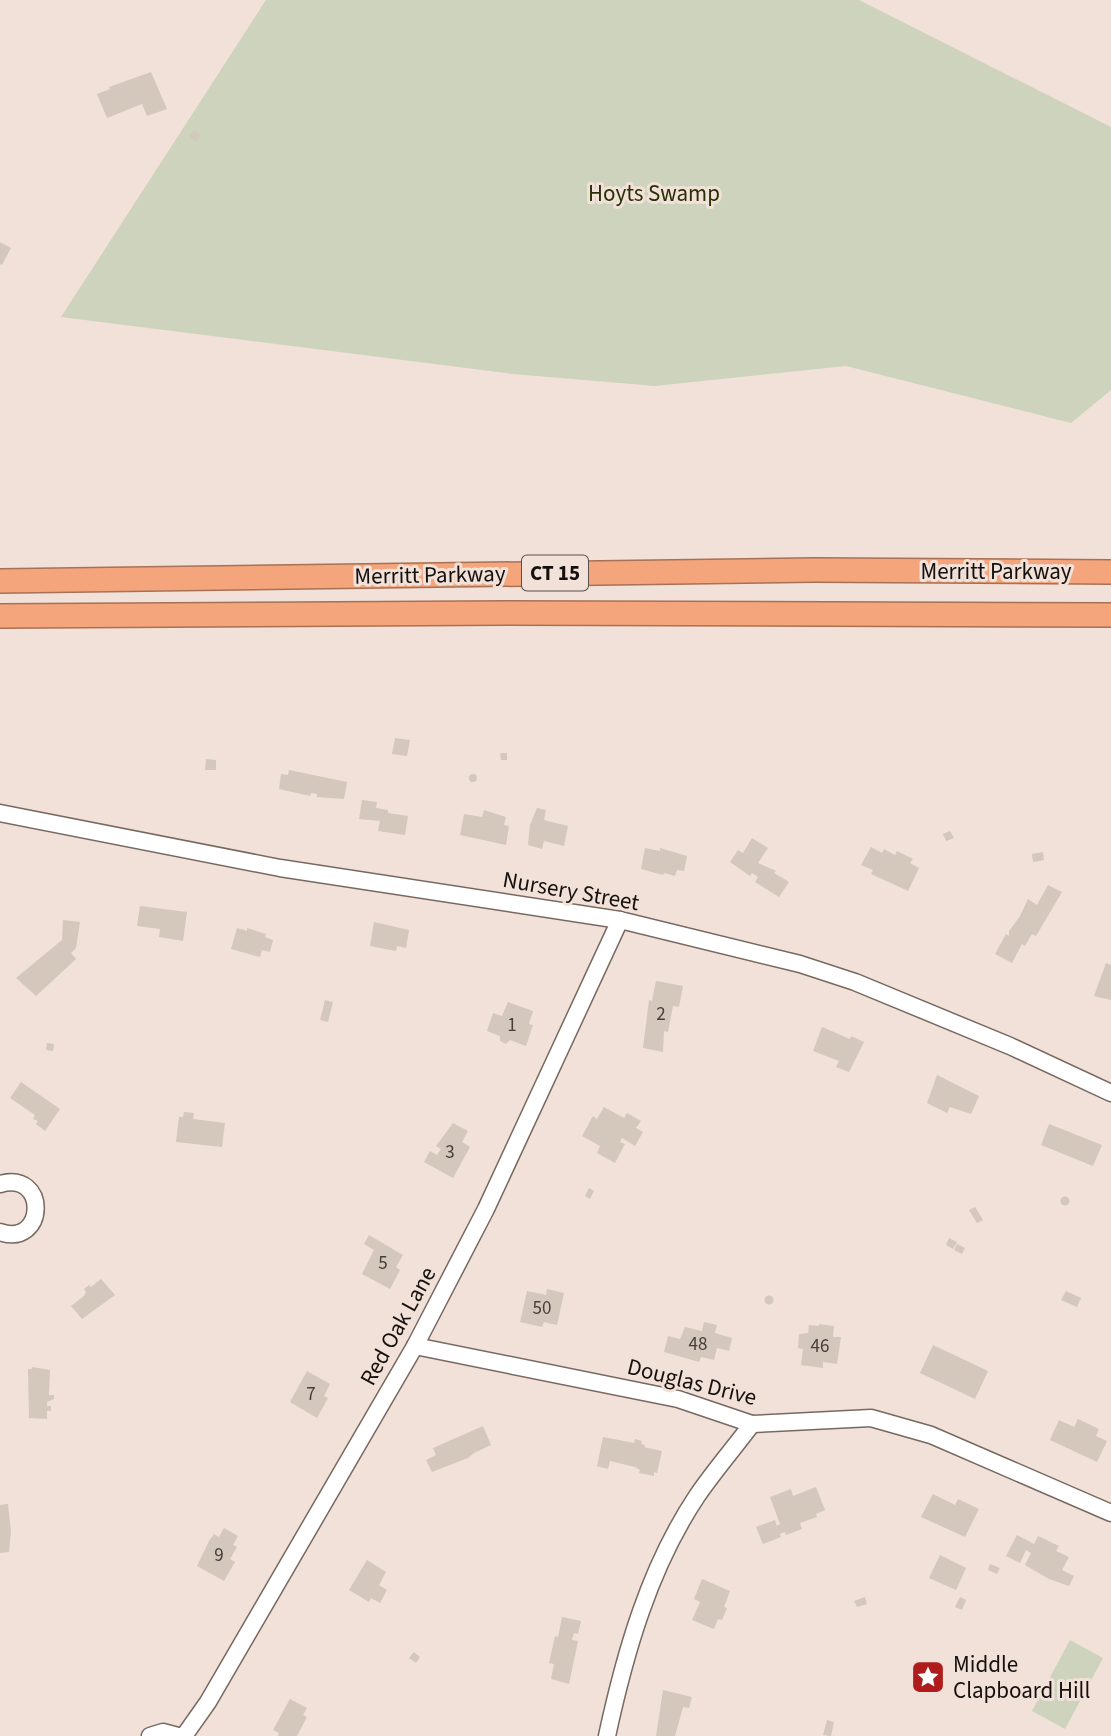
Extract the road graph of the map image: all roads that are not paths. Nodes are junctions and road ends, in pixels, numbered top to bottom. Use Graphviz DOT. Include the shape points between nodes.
graph roads {
  1 [pos="1111,572"];
  2 [pos="0,581"];
  3 [pos="1111,615"];
  4 [pos="0,616"];
  5 [pos="0,813"];
  6 [pos="620,920"];
  7 [pos="1111,1093"];
  8 [pos="0,1184"];
  9 [pos="0,1232"];
  10 [pos="415,1346"];
  11 [pos="752,1424"];
  12 [pos="1111,1513"];
  13 [pos="150,1736"];
  14 [pos="178,1736"];
  15 [pos="184,1736"];
  16 [pos="607,1736"];
  1 -- 2 [label="highway, Merritt Parkway / CT 15" via="814,570"];
  3 -- 4 [label="highway, Merritt Parkway / CT 15"];
  5 -- 6 [label="street, Nursery Street" via="281,868"];
  6 -- 7 [label="street, Nursery Street" via="856,982"];
  6 -- 10 [label="street, Red Oak Lane" via="486,1209"];
  8 -- 9 [label="street" via="23,1185 37,1205 26,1229"];
  10 -- 11 [label="street, Douglas Drive" via="678,1399"];
  10 -- 15 [label="street, Red Oak Lane"];
  11 -- 12 [label="street, Douglas Drive" via="871,1418 931,1435"];
  11 -- 16 [label="street" via="696,1497 663,1558 630,1639"];
  13 -- 14 [label="street" via="163,1732"];
}
